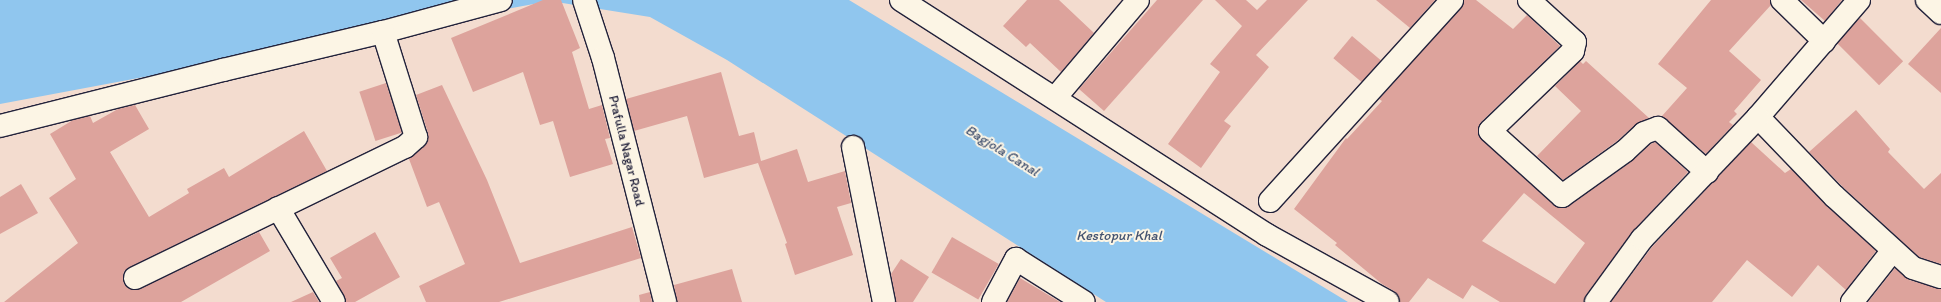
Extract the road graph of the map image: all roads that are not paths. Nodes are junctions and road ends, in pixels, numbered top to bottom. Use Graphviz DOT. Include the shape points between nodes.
graph roads {
  1 [pos="501,0"];
  2 [pos="584,0"];
  3 [pos="901,0"];
  4 [pos="1138,0"];
  5 [pos="1452,0"];
  6 [pos="1529,0"];
  7 [pos="1782,0"];
  8 [pos="1859,0"];
  9 [pos="1927,0"];
  10 [pos="1941,13"];
  11 [pos="383,32"];
  12 [pos="1824,41"];
  13 [pos="1054,98"];
  14 [pos="1758,117"];
  15 [pos="0,126"];
  16 [pos="853,147"];
  17 [pos="1707,172"];
  18 [pos="1270,201"];
  19 [pos="278,208"];
  20 [pos="1894,250"];
  21 [pos="1941,277"];
  22 [pos="135,278"];
  23 [pos="334,302"];
  24 [pos="665,302"];
  25 [pos="884,302"];
  26 [pos="993,302"];
  27 [pos="1084,302"];
  28 [pos="1388,302"];
  29 [pos="1596,302"];
  30 [pos="1852,302"];
  1 -- 11 [label="street"];
  2 -- 24 [label="street, Prafulla Nagar Road" via="603,58"];
  3 -- 13 [label="street"];
  4 -- 13 [label="street"];
  5 -- 18 [label="street"];
  6 -- 17 [label="street" via="1575,42 1573,51 1490,131 1562,196 1625,151 1644,133 1658,128"];
  7 -- 12 [label="street"];
  8 -- 12 [label="street"];
  9 -- 10 [label="street"];
  11 -- 15 [label="street"];
  11 -- 19 [label="street" via="416,137 406,147"];
  12 -- 14 [label="street"];
  13 -- 28 [label="street" via="1267,235"];
  14 -- 17 [label="street"];
  14 -- 20 [label="street" via="1834,196"];
  16 -- 25 [label="street"];
  17 -- 29 [label="street" via="1642,238"];
  19 -- 22 [label="street"];
  19 -- 23 [label="street"];
  20 -- 21 [label="street" via="1913,268"];
  20 -- 30 [label="street"];
  26 -- 27 [label="street" via="1016,258"];
}
